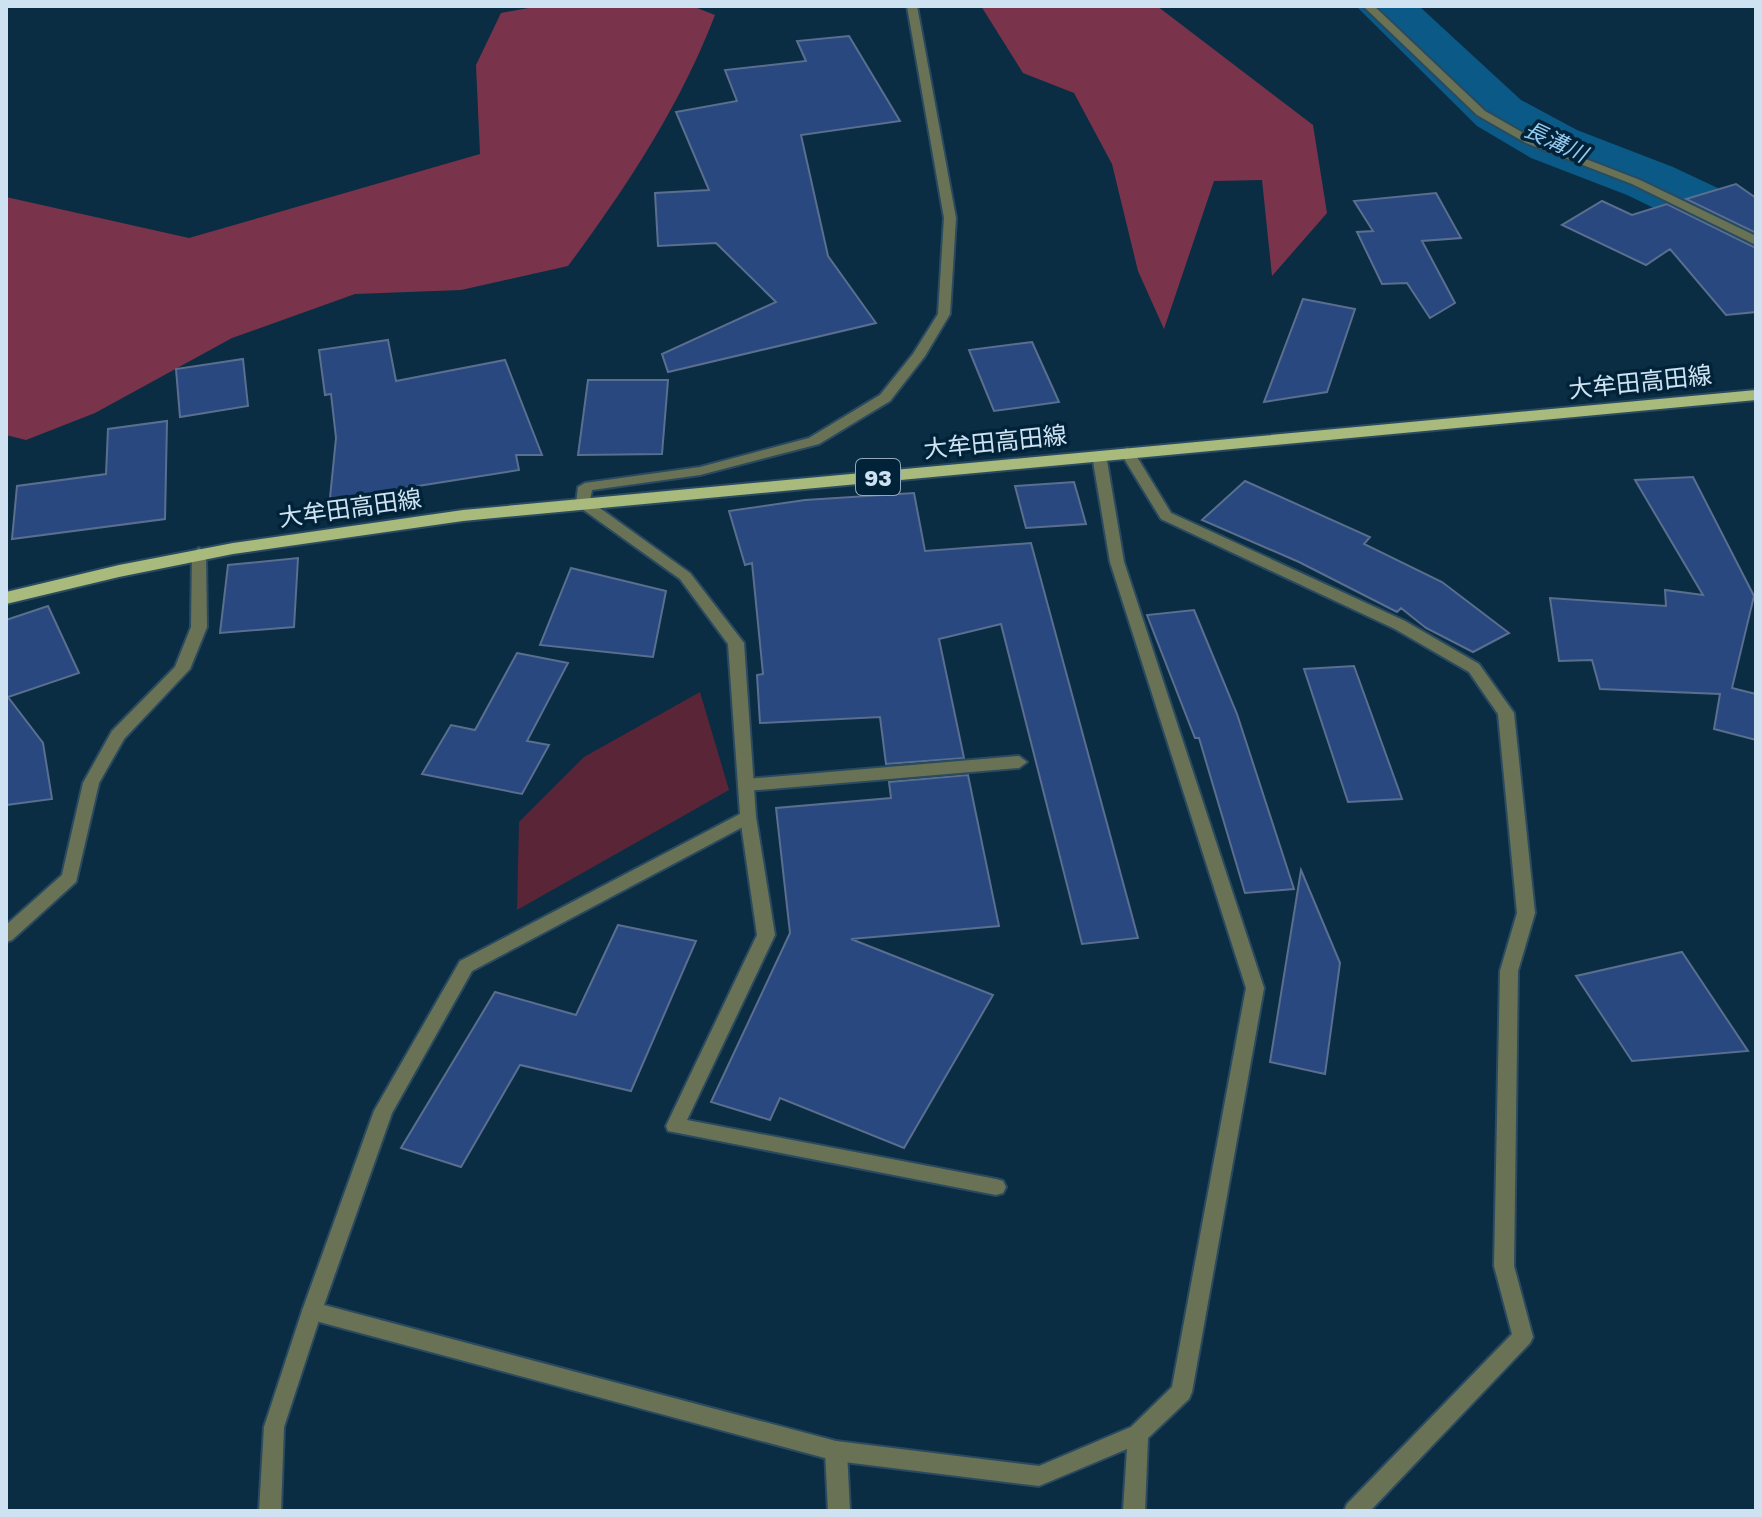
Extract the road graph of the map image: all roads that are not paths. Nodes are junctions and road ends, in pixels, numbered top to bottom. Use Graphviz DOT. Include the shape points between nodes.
graph roads {
  1 [pos="912,6"];
  2 [pos="1368,6"];
  3 [pos="1756,241"];
  4 [pos="1756,395"];
  5 [pos="1127,452"];
  6 [pos="1099,455"];
  7 [pos="583,503"];
  8 [pos="199,553"];
  9 [pos="6,598"];
  10 [pos="1019,762"];
  11 [pos="746,785"];
  12 [pos="748,817"];
  13 [pos="6,935"];
  14 [pos="996,1187"];
  15 [pos="312,1311"];
  16 [pos="1138,1434"];
  17 [pos="836,1451"];
  18 [pos="270,1511"];
  19 [pos="839,1511"];
  20 [pos="1134,1511"];
  21 [pos="1355,1511"];
  1 -- 7 [label="street" via="950,218 944,314 919,356 885,398 814,441 700,471 585,487"];
  2 -- 3 [label="street" via="1481,113 1530,141 1636,182"];
  4 -- 5 [label="main road, 大牟田高田線 / 93"];
  5 -- 6 [label="main road, 大牟田高田線 / 93"];
  5 -- 21 [label="street" via="1166,516 1400,625 1474,668 1506,713 1526,913 1509,971 1504,1266 1523,1337"];
  6 -- 7 [label="main road, 大牟田高田線 / 93"];
  6 -- 16 [label="street" via="1117,562 1255,988 1182,1392"];
  7 -- 8 [label="main road, 大牟田高田線 / 93" via="331,531"];
  7 -- 11 [label="street" via="685,576 736,643"];
  8 -- 9 [label="main road, 大牟田高田線 / 93"];
  8 -- 13 [label="street" via="199,627 182,669 118,735 91,783 70,878"];
  10 -- 11 [label="street"];
  11 -- 12 [label="street"];
  12 -- 14 [label="street" via="766,935 675,1126"];
  12 -- 15 [label="street" via="466,966 383,1111"];
  15 -- 17 [label="street"];
  15 -- 18 [label="street" via="274,1427"];
  16 -- 17 [label="street" via="1039,1476"];
  16 -- 20 [label="street"];
  17 -- 19 [label="street"];
}
